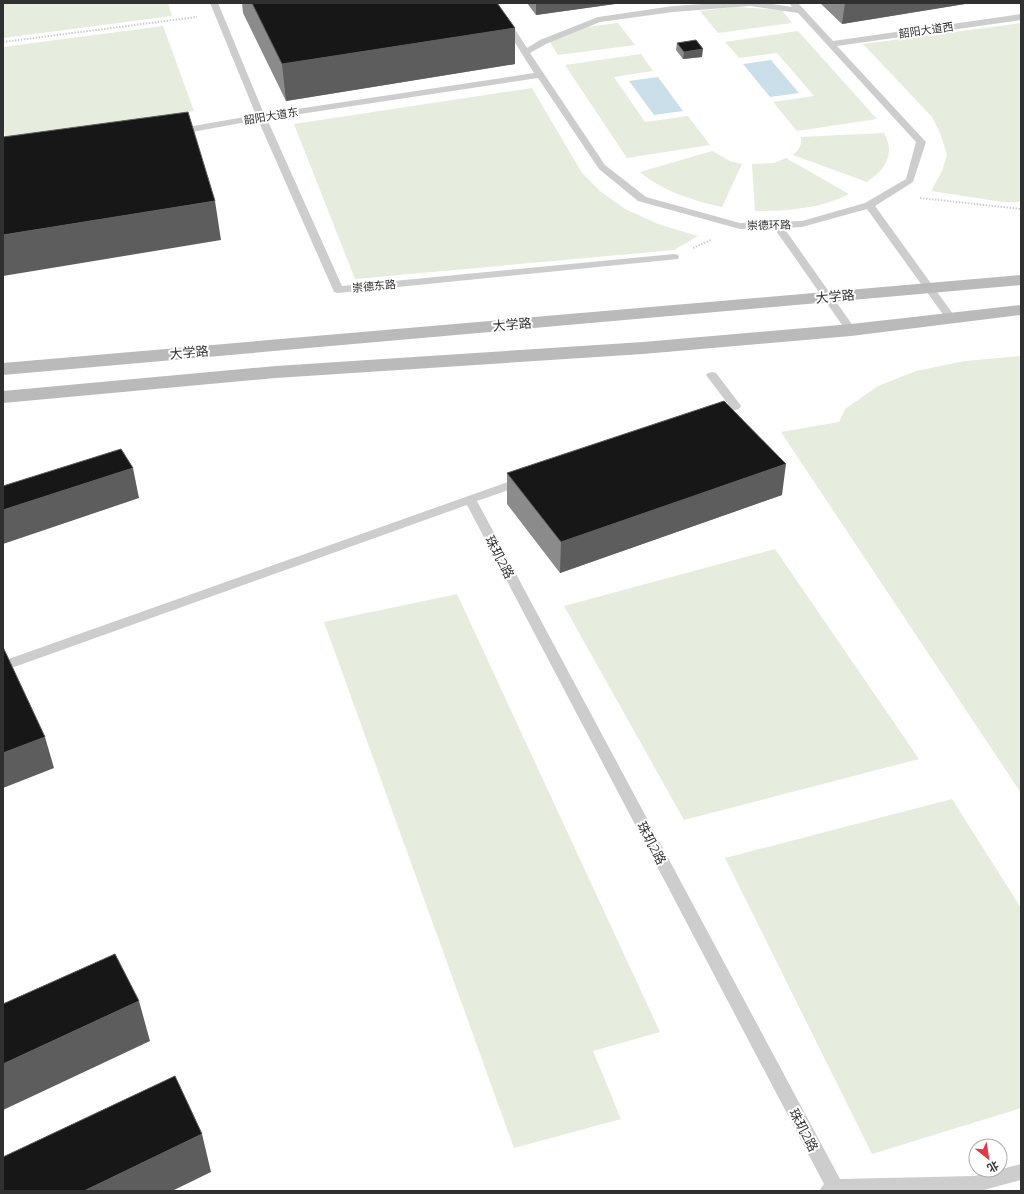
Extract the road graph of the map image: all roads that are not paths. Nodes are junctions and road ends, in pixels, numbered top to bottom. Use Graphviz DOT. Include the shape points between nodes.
graph roads {
  1 [pos="214,3"];
  2 [pos="494,3"];
  3 [pos="793,3"];
  4 [pos="800,11"];
  5 [pos="1021,17"];
  6 [pos="831,44"];
  7 [pos="526,52"];
  8 [pos="540,75"];
  9 [pos="261,117"];
  10 [pos="167,133"];
  11 [pos="869,205"];
  12 [pos="777,225"];
  13 [pos="674,257"];
  14 [pos="1021,280"];
  15 [pos="930,288"];
  16 [pos="829,297"];
  17 [pos="1021,310"];
  18 [pos="951,318"];
  19 [pos="851,330"];
  20 [pos="3,369"];
  21 [pos="712,375"];
  22 [pos="3,397"];
  23 [pos="706,416"];
  24 [pos="536,476"];
  25 [pos="470,500"];
  26 [pos="3,666"];
  27 [pos="1021,1172"];
  28 [pos="831,1189"];
  1 -- 9 [label="lane, 崇德东路"];
  2 -- 7 [label="lane, 崇德环路"];
  3 -- 4 [label="lane, 崇德环路"];
  4 -- 6 [label="lane, 崇德环路"];
  4 -- 7 [label="lane" via="750,3 620,16 598,20 543,42"];
  5 -- 6 [label="lane, 韶阳大道西"];
  6 -- 11 [label="lane, 崇德环路" via="921,142 910,180"];
  7 -- 8 [label="lane, 崇德环路"];
  8 -- 9 [label="lane, 韶阳大道东"];
  8 -- 12 [label="lane, 崇德环路" via="602,167 642,198 740,226"];
  9 -- 10 [label="lane, 韶阳大道东"];
  9 -- 13 [label="lane, 崇德东路" via="338,290 626,267"];
  11 -- 12 [label="lane, 崇德环路" via="802,224"];
  11 -- 15 [label="lane"];
  12 -- 16 [label="lane"];
  14 -- 15 [label="main road, 大学路"];
  15 -- 16 [label="main road, 大学路"];
  15 -- 18 [label="lane"];
  16 -- 19 [label="lane"];
  16 -- 20 [label="main road, 大学路"];
  17 -- 18 [label="main road"];
  18 -- 19 [label="main road"];
  19 -- 22 [label="main road" via="635,349 276,372"];
  21 -- 23 [label="lane" via="735,406"];
  24 -- 25 [label="lane"];
  25 -- 26 [label="lane"];
  25 -- 28 [label="lane, 珠玑2路"];
  27 -- 28 [label="lane" via="975,1184"];
}
